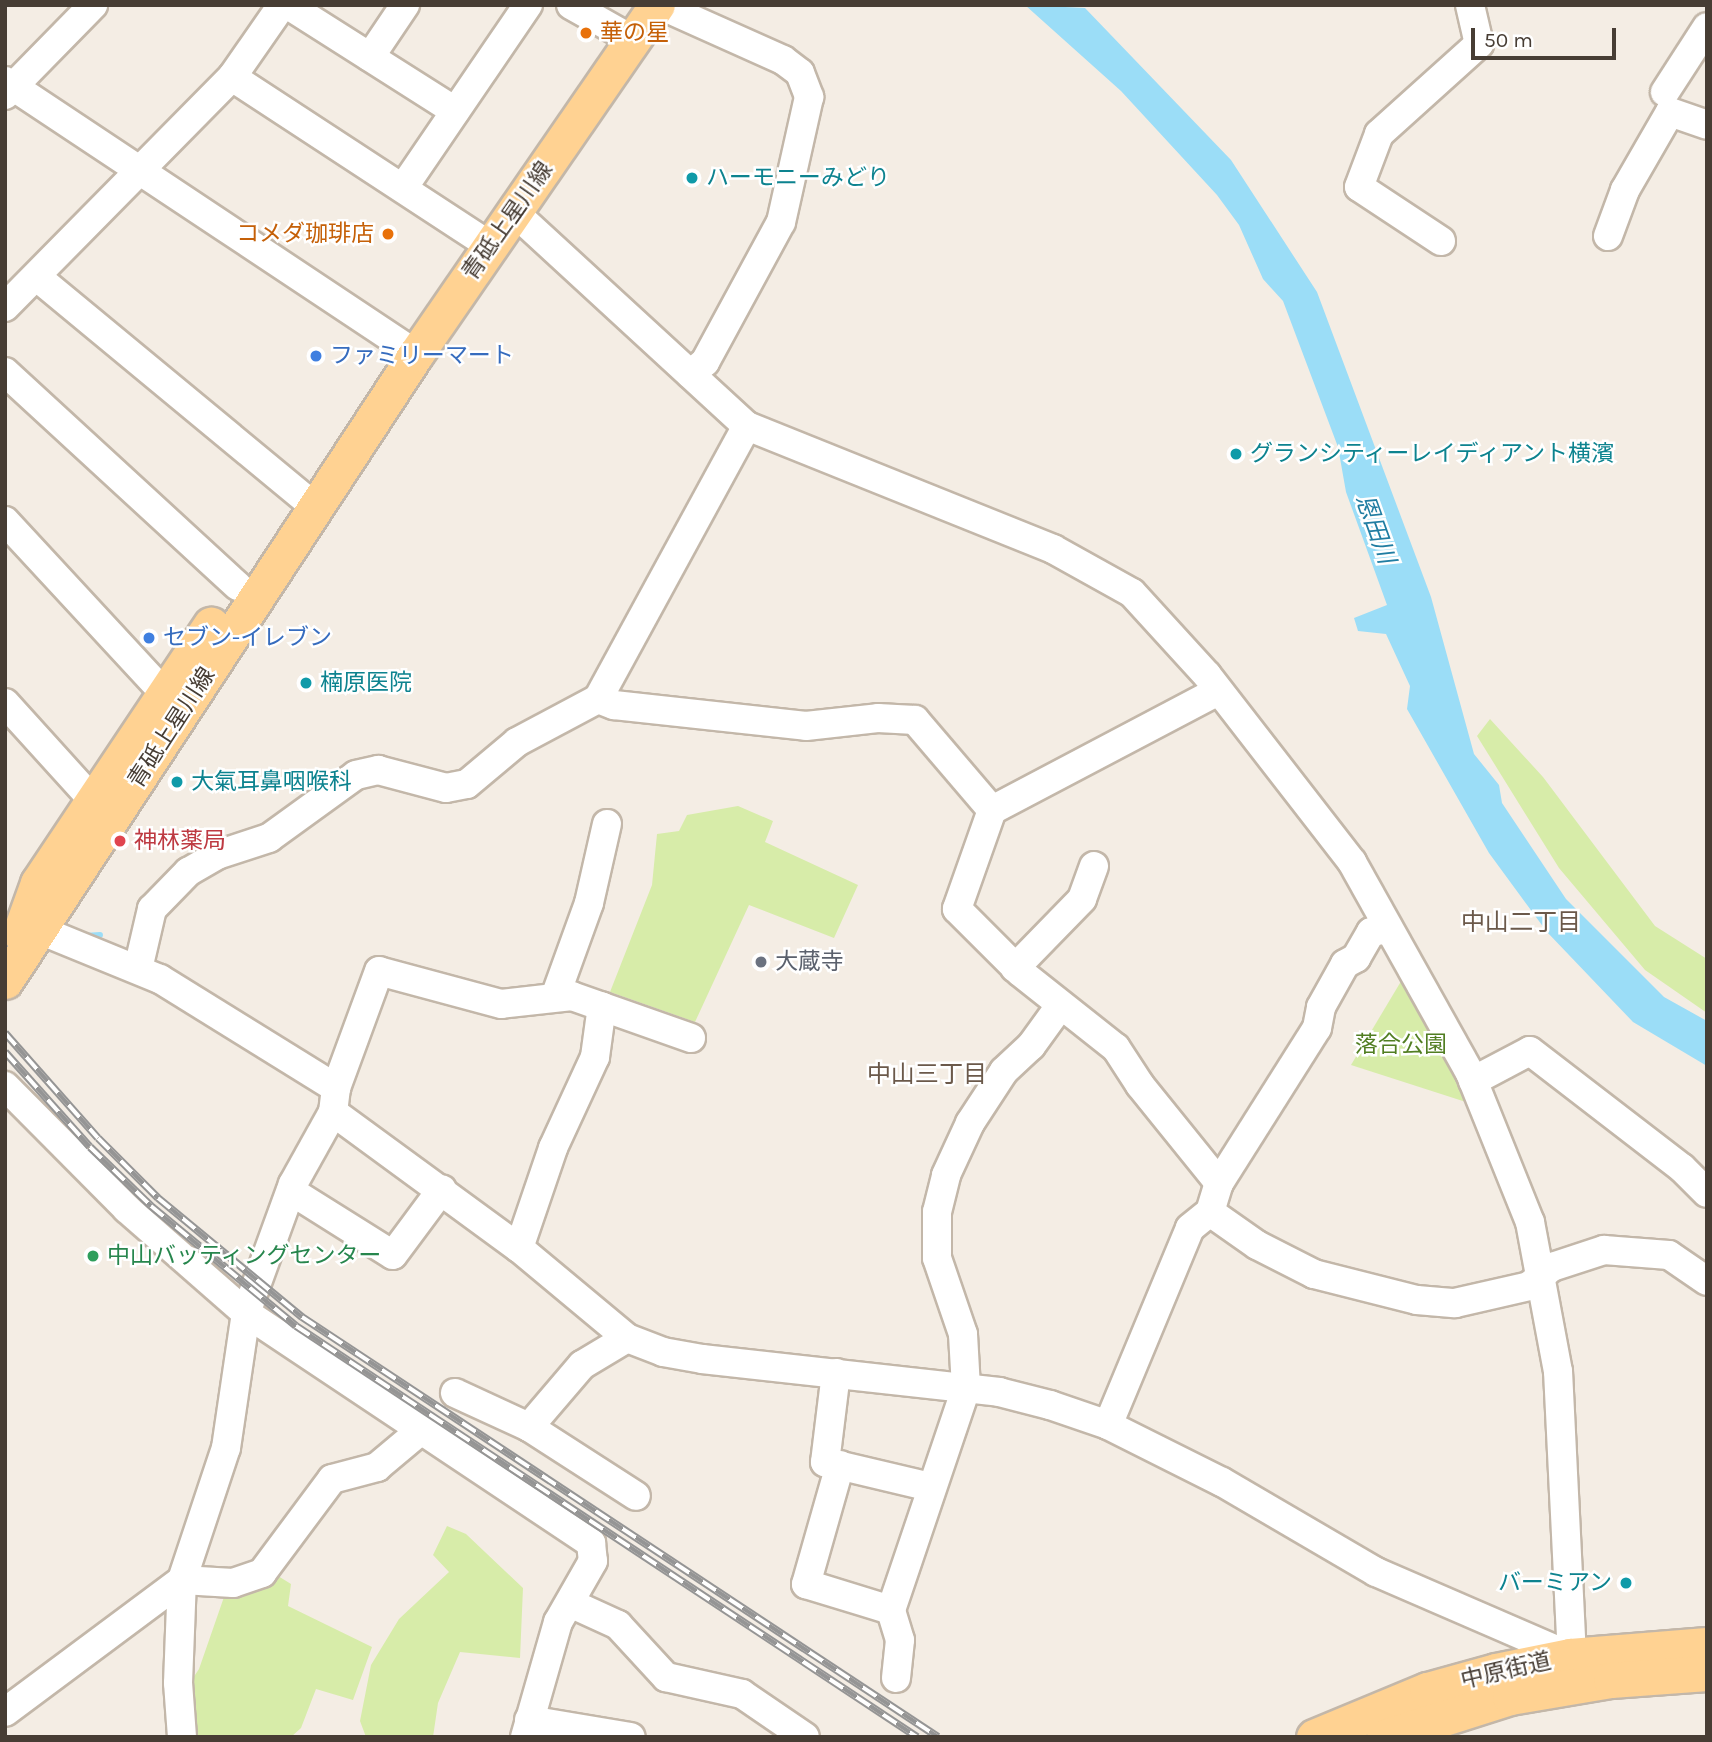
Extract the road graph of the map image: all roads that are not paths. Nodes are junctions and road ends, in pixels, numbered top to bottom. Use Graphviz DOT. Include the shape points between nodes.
graph roads {
  1 [pos="93,5"];
  2 [pos="282,5"];
  3 [pos="288,5"];
  4 [pos="405,5"];
  5 [pos="528,5"];
  6 [pos="571,5"];
  7 [pos="658,5"];
  8 [pos="1470,5"];
  9 [pos="1707,27"];
  10 [pos="633,40"];
  11 [pos="370,57"];
  12 [pos="232,77"];
  13 [pos="8,88"];
  14 [pos="1665,92"];
  15 [pos="455,111"];
  16 [pos="1707,124"];
  17 [pos="140,172"];
  18 [pos="403,188"];
  19 [pos="514,212"];
  20 [pos="1608,236"];
  21 [pos="1441,241"];
  22 [pos="490,246"];
  23 [pos="37,277"];
  24 [pos="5,307"];
  25 [pos="416,355"];
  26 [pos="5,372"];
  27 [pos="690,374"];
  28 [pos="747,426"];
  29 [pos="311,504"];
  30 [pos="5,521"];
  31 [pos="242,601"];
  32 [pos="1219,691"];
  33 [pos="179,694"];
  34 [pos="598,699"];
  35 [pos="5,703"];
  36 [pos="109,801"];
  37 [pos="992,810"];
  38 [pos="607,824"];
  39 [pos="1094,866"];
  40 [pos="1389,929"];
  41 [pos="42,933"];
  42 [pos="5,961"];
  43 [pos="1015,968"];
  44 [pos="138,969"];
  45 [pos="5,981"];
  46 [pos="555,997"];
  47 [pos="601,1006"];
  48 [pos="1060,1006"];
  49 [pos="691,1038"];
  50 [pos="1473,1081"];
  51 [pos="5,1086"];
  52 [pos="334,1100"];
  53 [pos="1219,1183"];
  54 [pos="442,1189"];
  55 [pos="291,1191"];
  56 [pos="1707,1193"];
  57 [pos="1210,1212"];
  58 [pos="519,1248"];
  59 [pos="1543,1276"];
  60 [pos="1707,1281"];
  61 [pos="246,1313"];
  62 [pos="627,1338"];
  63 [pos="836,1373"];
  64 [pos="966,1388"];
  65 [pos="455,1393"];
  66 [pos="1108,1425"];
  67 [pos="528,1427"];
  68 [pos="420,1431"];
  69 [pos="840,1465"];
  70 [pos="931,1487"];
  71 [pos="636,1496"];
  72 [pos="182,1580"];
  73 [pos="570,1603"];
  74 [pos="891,1611"];
  75 [pos="1707,1645"];
  76 [pos="1573,1671"];
  77 [pos="1707,1673"];
  78 [pos="896,1678"];
  79 [pos="5,1712"];
  80 [pos="527,1728"];
  81 [pos="182,1737"];
  82 [pos="631,1737"];
  83 [pos="805,1737"];
  84 [pos="1314,1737"];
  85 [pos="1384,1737"];
  1 -- 13 [label="street"];
  2 -- 12 [label="street"];
  3 -- 11 [label="street"];
  4 -- 11 [label="street"];
  5 -- 15 [label="street"];
  6 -- 10 [label="street"];
  7 -- 10 [label="main road, 青砥上星川線"];
  7 -- 27 [label="street" via="783,60 800,73 810,97 781,222 705,362"];
  8 -- 21 [label="street" via="1479,44 1379,134 1359,187"];
  9 -- 14 [label="street"];
  10 -- 19 [label="main road, 青砥上星川線"];
  11 -- 15 [label="street"];
  12 -- 17 [label="street"];
  12 -- 18 [label="street"];
  13 -- 17 [label="street"];
  15 -- 18 [label="street"];
  16 -- 20 [label="street" via="1670,112 1625,190"];
  17 -- 23 [label="street"];
  17 -- 25 [label="street"];
  18 -- 22 [label="street"];
  19 -- 22 [label="main road, 青砥上星川線"];
  19 -- 27 [label="street"];
  22 -- 25 [label="main road, 青砥上星川線"];
  23 -- 24 [label="street"];
  23 -- 29 [label="street"];
  25 -- 29 [label="main road, 青砥上星川線"];
  26 -- 31 [label="street"];
  27 -- 28 [label="street"];
  28 -- 32 [label="street" via="1053,549 1132,593"];
  28 -- 34 [label="street"];
  29 -- 31 [label="main road, 青砥上星川線"];
  29 -- 31 [label="main road, 青砥上星川線" via="271,577"];
  30 -- 33 [label="street"];
  31 -- 33 [label="main road, 青砥上星川線"];
  32 -- 37 [label="street"];
  32 -- 40 [label="street" via="1352,862"];
  33 -- 36 [label="main road, 青砥上星川線"];
  33 -- 36 [label="main road, 青砥上星川線" via="167,736"];
  34 -- 37 [label="street" via="614,705 806,726 878,718 915,720"];
  34 -- 44 [label="street" via="517,743 467,785 446,788 378,770 356,775 269,838 216,856 188,872 152,909"];
  35 -- 36 [label="street"];
  36 -- 41 [label="main road, 青砥上星川線" via="99,841"];
  36 -- 41 [label="main road, 青砥上星川線" via="38,883"];
  37 -- 43 [label="street" via="957,909"];
  38 -- 46 [label="street" via="589,903"];
  39 -- 43 [label="street" via="1082,899"];
  40 -- 50 [label="street"];
  40 -- 53 [label="street" via="1371,932 1356,958 1345,964 1321,1007 1317,1028"];
  41 -- 42 [label="main road, 青砥上星川線"];
  41 -- 44 [label="street"];
  41 -- 45 [label="main road, 青砥上星川線"];
  43 -- 48 [label="street"];
  44 -- 52 [label="street"];
  46 -- 47 [label="street" via="572,996"];
  46 -- 52 [label="street" via="501,1004 379,971"];
  47 -- 49 [label="street"];
  47 -- 58 [label="street" via="595,1057 553,1148"];
  48 -- 53 [label="street" via="1116,1048"];
  48 -- 64 [label="street" via="1031,1046 1004,1071 970,1123 946,1175 937,1212 937,1258 963,1334"];
  50 -- 56 [label="street" via="1530,1051 1682,1168"];
  50 -- 59 [label="street" via="1530,1222"];
  51 -- 61 [label="street" via="127,1209"];
  52 -- 54 [label="street"];
  52 -- 55 [label="street"];
  53 -- 57 [label="street"];
  54 -- 55 [label="street" via="393,1255"];
  54 -- 58 [label="street"];
  55 -- 61 [label="street"];
  57 -- 59 [label="street" via="1256,1245 1314,1274 1417,1300 1455,1303 1529,1286"];
  57 -- 66 [label="street" via="1190,1228"];
  58 -- 62 [label="street"];
  59 -- 60 [label="street" via="1552,1268 1604,1250 1669,1255"];
  59 -- 76 [label="street" via="1558,1371"];
  61 -- 68 [label="street"];
  61 -- 72 [label="street" via="226,1448"];
  62 -- 63 [label="street" via="663,1352 702,1359"];
  62 -- 67 [label="street" via="582,1365"];
  63 -- 64 [label="street"];
  63 -- 69 [label="street" via="825,1462"];
  64 -- 66 [label="street" via="1050,1405"];
  64 -- 70 [label="street"];
  65 -- 67 [label="street"];
  66 -- 76 [label="street" via="1222,1482 1376,1572"];
  67 -- 71 [label="street"];
  68 -- 72 [label="street" via="377,1467 332,1479 262,1573 233,1583"];
  68 -- 73 [label="street" via="592,1543 589,1573"];
  69 -- 70 [label="street"];
  69 -- 74 [label="street" via="806,1584"];
  70 -- 74 [label="street"];
  72 -- 79 [label="street"];
  72 -- 81 [label="street" via="178,1683"];
  73 -- 80 [label="street" via="548,1650"];
  73 -- 83 [label="street" via="618,1625 666,1677 742,1694"];
  74 -- 78 [label="street" via="900,1640"];
  75 -- 76 [label="main road, 中原街道"];
  76 -- 77 [label="main road, 中原街道"];
  76 -- 84 [label="main road, 中原街道" via="1427,1690"];
  76 -- 85 [label="main road, 中原街道" via="1510,1697"];
  80 -- 82 [label="street"];
}
